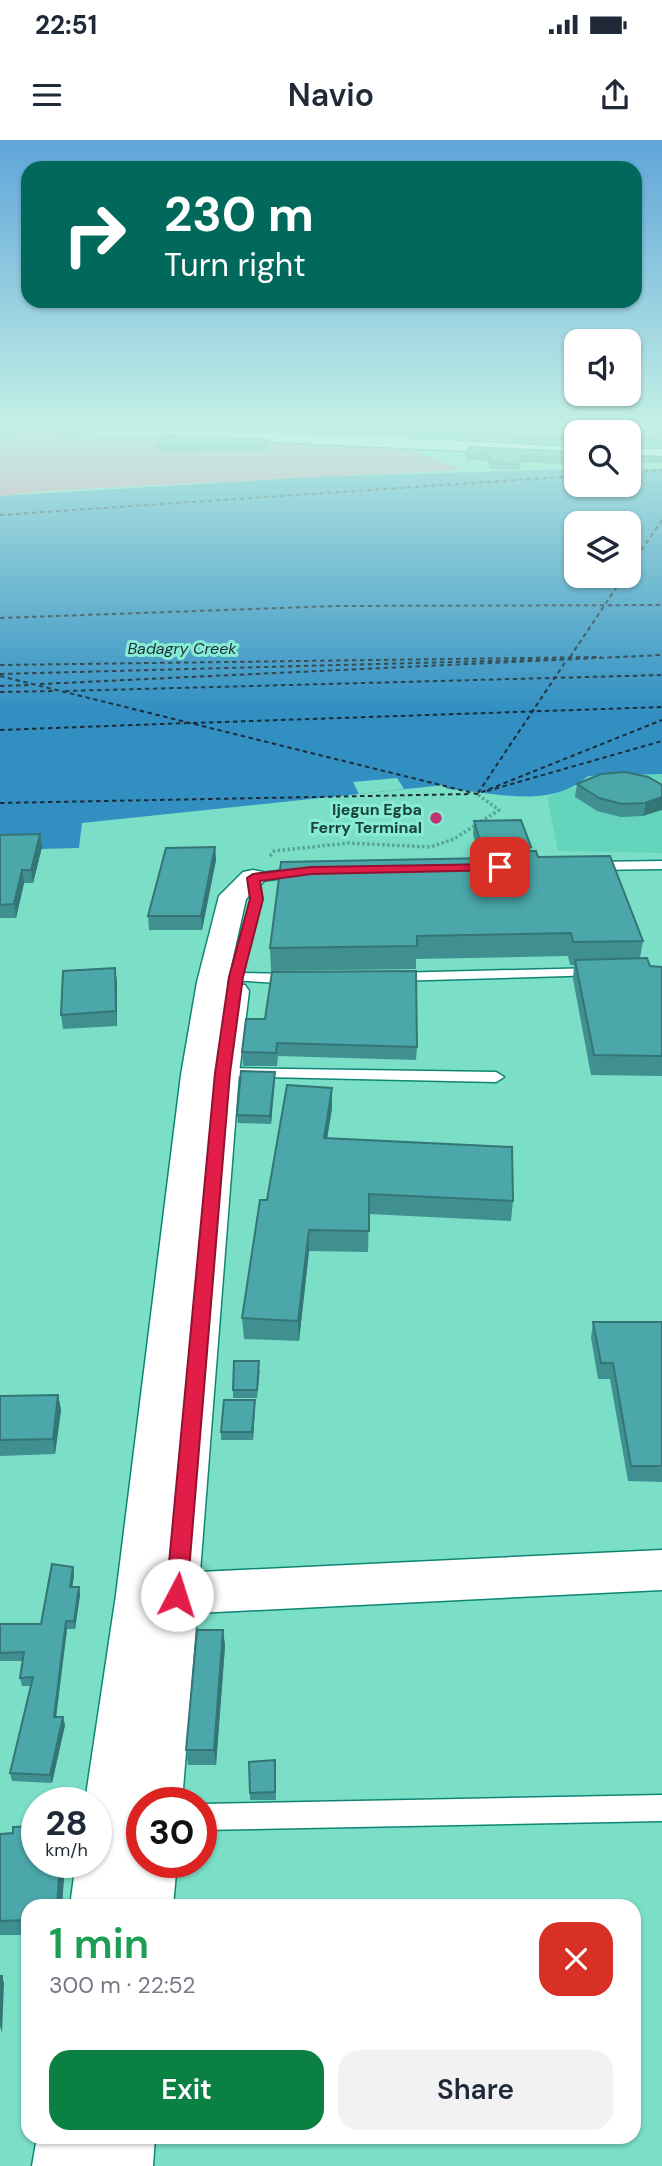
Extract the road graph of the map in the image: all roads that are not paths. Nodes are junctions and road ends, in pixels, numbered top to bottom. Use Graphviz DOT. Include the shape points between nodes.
graph roads {
  1 [pos="662,864"];
  2 [pos="581,866"];
  3 [pos="311,870"];
  4 [pos="263,877"];
  5 [pos="607,972"];
  6 [pos="236,977"];
  7 [pos="375,978"];
  8 [pos="307,979"];
  9 [pos="223,1073"];
  10 [pos="496,1077"];
  11 [pos="662,1570"];
  12 [pos="158,1595"];
  13 [pos="155,1787"];
  14 [pos="662,1808"];
  15 [pos="217,1817"];
  16 [pos="148,1878"];
  17 [pos="99,1899"];
  18 [pos="146,1899"];
  19 [pos="67,2144"];
  20 [pos="123,2144"];
  21 [pos="64,2166"];
  22 [pos="121,2166"];
  1 -- 2 [label="lane"];
  3 -- 4 [label="lane"];
  4 -- 6 [label="street"];
  4 -- 12 [label="street" via="233,896 212,982 197,1075"];
  5 -- 7 [label="lane"];
  6 -- 8 [label="lane"];
  6 -- 9 [label="street"];
  9 -- 10 [label="lane"];
  9 -- 12 [label="street"];
  11 -- 12 [label="street"];
  12 -- 13 [label="street"];
  12 -- 17 [label="street"];
  14 -- 15 [label="lane"];
  16 -- 18 [label="street"];
  19 -- 21 [label="street"];
  20 -- 22 [label="street"];
}
